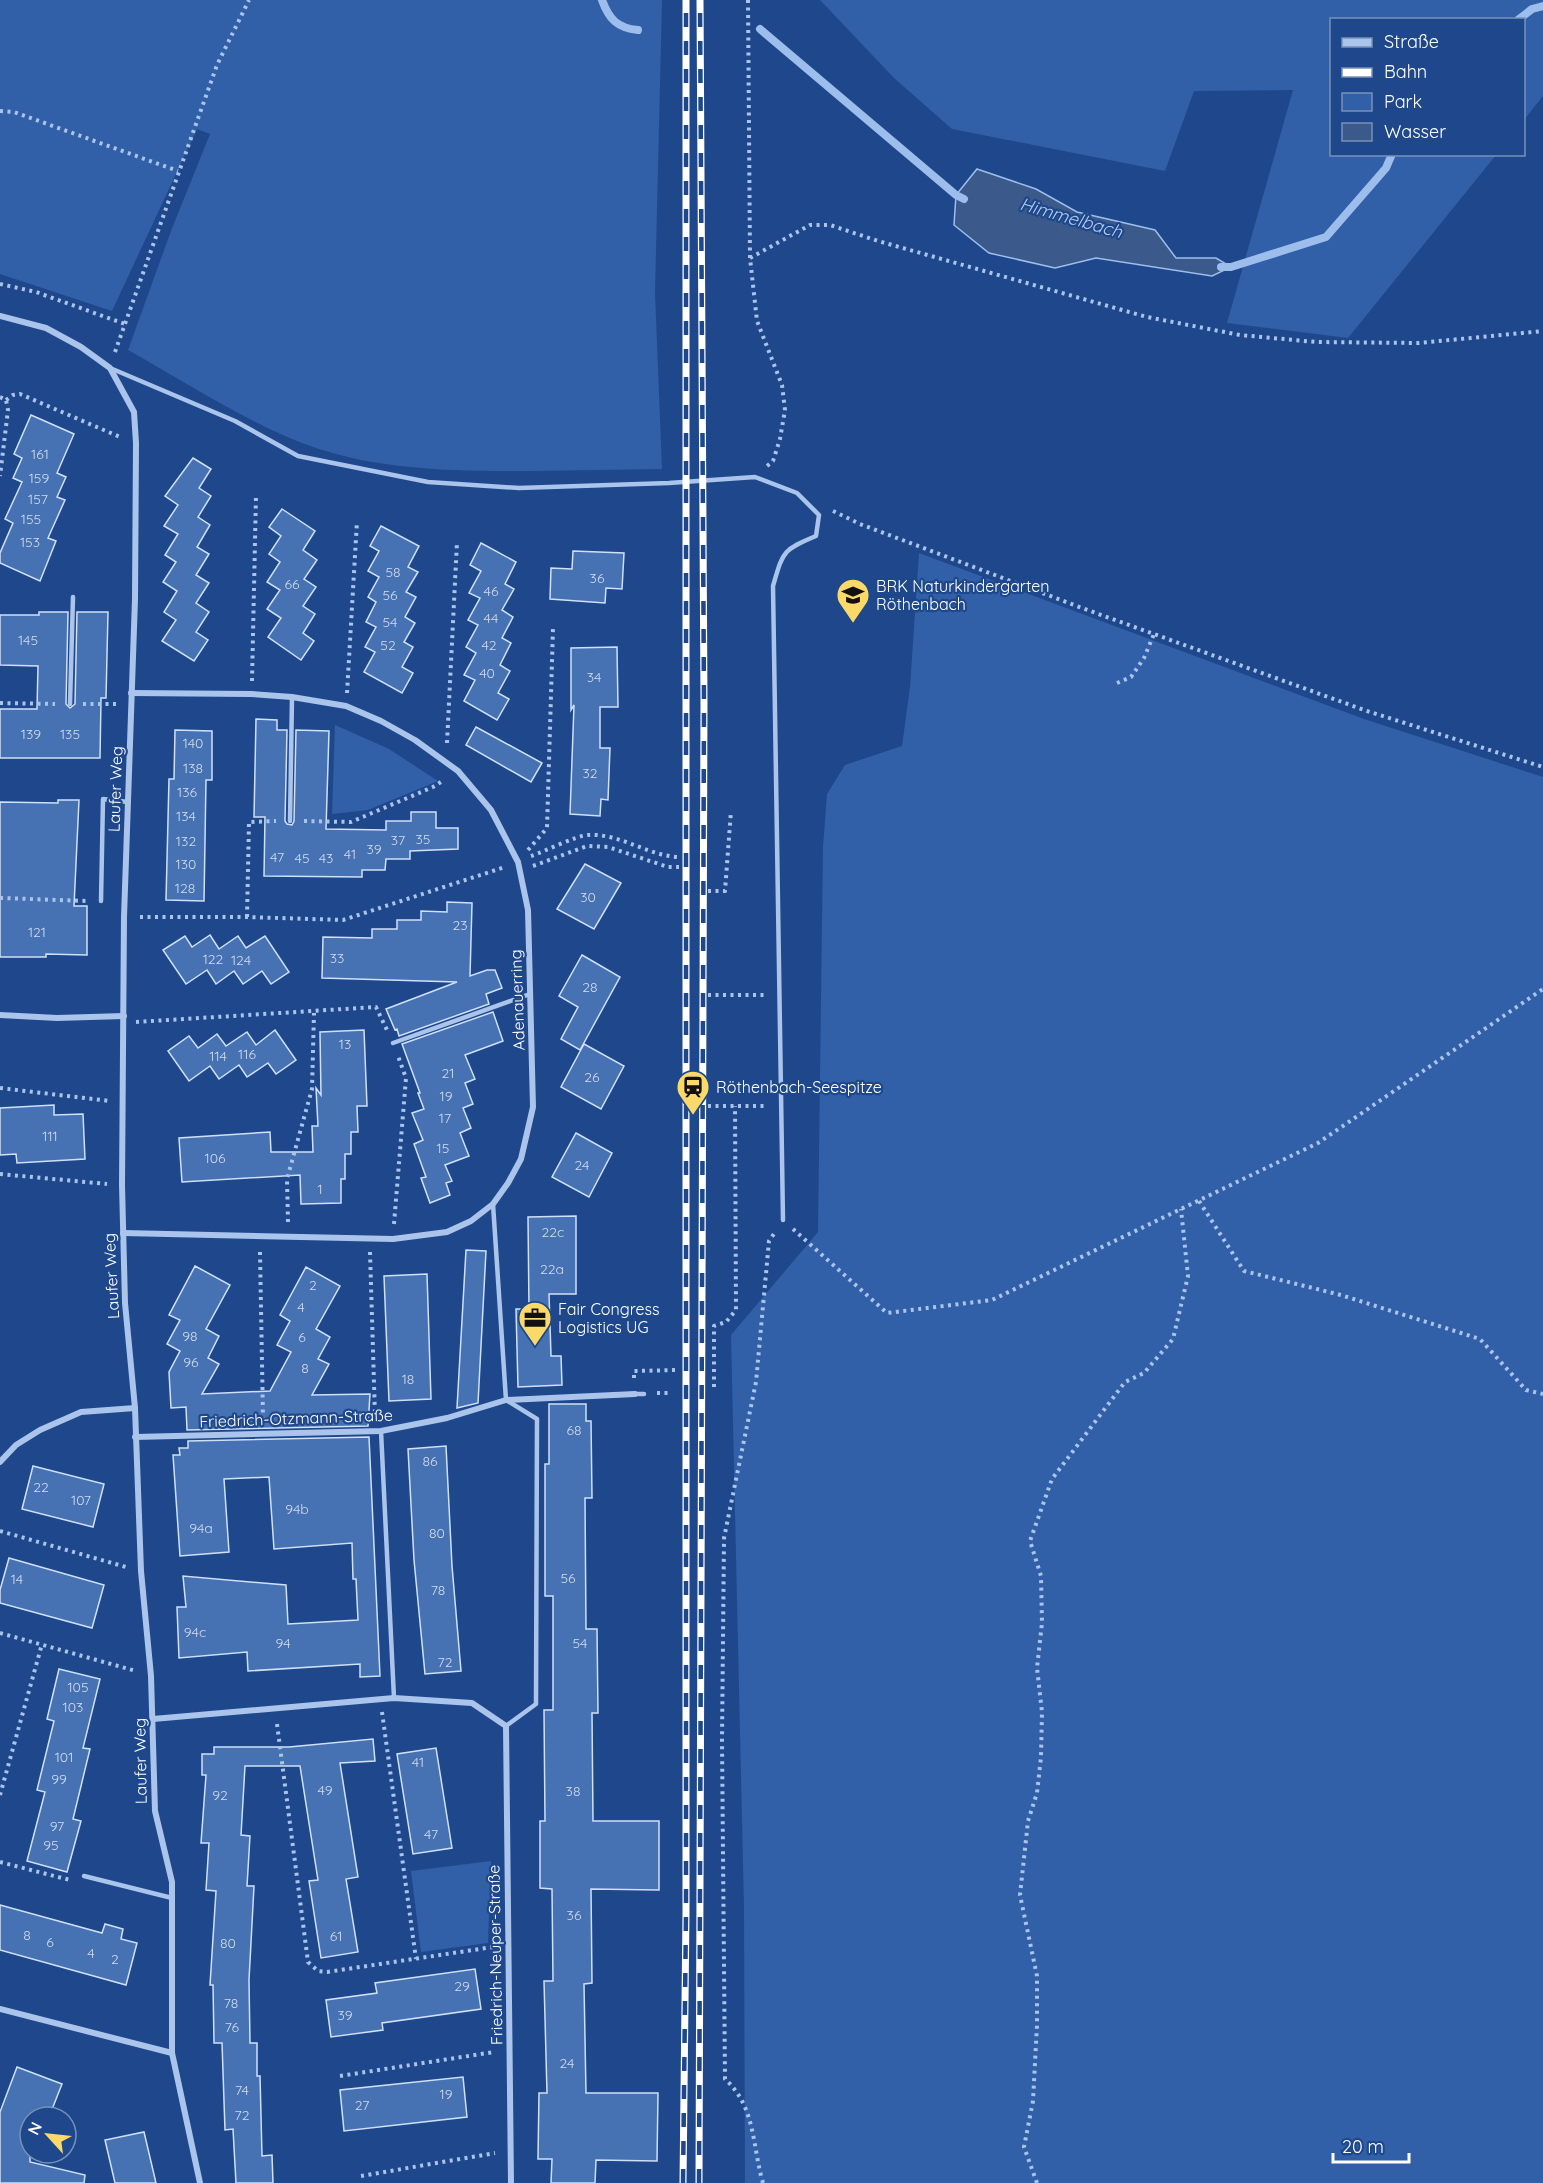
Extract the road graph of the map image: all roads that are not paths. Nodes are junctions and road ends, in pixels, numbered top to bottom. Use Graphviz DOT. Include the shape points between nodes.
graph roads {
  1 [pos="0,316"];
  2 [pos="110,368"];
  3 [pos="73,597"];
  4 [pos="131,693"];
  5 [pos="292,697"];
  6 [pos="70,704"];
  7 [pos="128,801"];
  8 [pos="290,821"];
  9 [pos="101,901"];
  10 [pos="530,994"];
  11 [pos="0,1015"];
  12 [pos="124,1016"];
  13 [pos="393,1043"];
  14 [pos="493,1204"];
  15 [pos="783,1220"];
  16 [pos="123,1233"];
  17 [pos="635,1394"];
  18 [pos="644,1394"];
  19 [pos="506,1400"];
  20 [pos="135,1408"];
  21 [pos="378,1431"];
  22 [pos="135,1437"];
  23 [pos="0,1462"];
  24 [pos="394,1698"];
  25 [pos="153,1719"];
  26 [pos="506,1726"];
  27 [pos="84,1875"];
  28 [pos="172,1898"];
  29 [pos="0,2009"];
  30 [pos="172,2053"];
  31 [pos="200,2183"];
  32 [pos="511,2183"];
  1 -- 2 [label="street" via="46,328"];
  2 -- 4 [label="street, Laufer Weg" via="134,412"];
  2 -- 15 [label="lane" via="235,421 298,456 428,482 519,488 755,477 797,493 819,515 816,536 794,545 781,557 773,586"];
  3 -- 6 [label="lane"];
  4 -- 5 [label="street, Adenauerring"];
  4 -- 7 [label="street, Laufer Weg"];
  5 -- 8 [label="lane"];
  5 -- 10 [label="street, Adenauerring" via="346,706 389,726 458,771 491,810 518,862 528,910"];
  7 -- 9 [label="lane" via="103,799"];
  7 -- 12 [label="street, Laufer Weg"];
  10 -- 13 [label="lane"];
  10 -- 14 [label="street, Adenauerring" via="533,1107 521,1159"];
  11 -- 12 [label="street"];
  12 -- 16 [label="street, Laufer Weg"];
  14 -- 16 [label="street, Adenauerring" via="471,1221 447,1232 393,1239"];
  14 -- 19 [label="lane"];
  16 -- 20 [label="street, Laufer Weg"];
  17 -- 18 [label="lane"];
  17 -- 19 [label="street, Friedrich-Otzmann-Straße"];
  19 -- 21 [label="street, Friedrich-Otzmann-Straße" via="447,1418"];
  19 -- 26 [label="lane" via="537,1419 536,1704"];
  20 -- 22 [label="street, Laufer Weg"];
  20 -- 23 [label="street" via="81,1412 15,1445"];
  21 -- 22 [label="street, Friedrich-Otzmann-Straße"];
  21 -- 24 [label="lane"];
  22 -- 25 [label="street, Laufer Weg"];
  24 -- 25 [label="street"];
  24 -- 26 [label="street" via="472,1703"];
  25 -- 28 [label="street, Laufer Weg" via="154,1810 172,1882"];
  26 -- 32 [label="street, Friedrich-Neuper-Straße"];
  27 -- 28 [label="lane"];
  28 -- 30 [label="street, Laufer Weg"];
  29 -- 30 [label="street"];
  30 -- 31 [label="street, Laufer Weg"];
}
